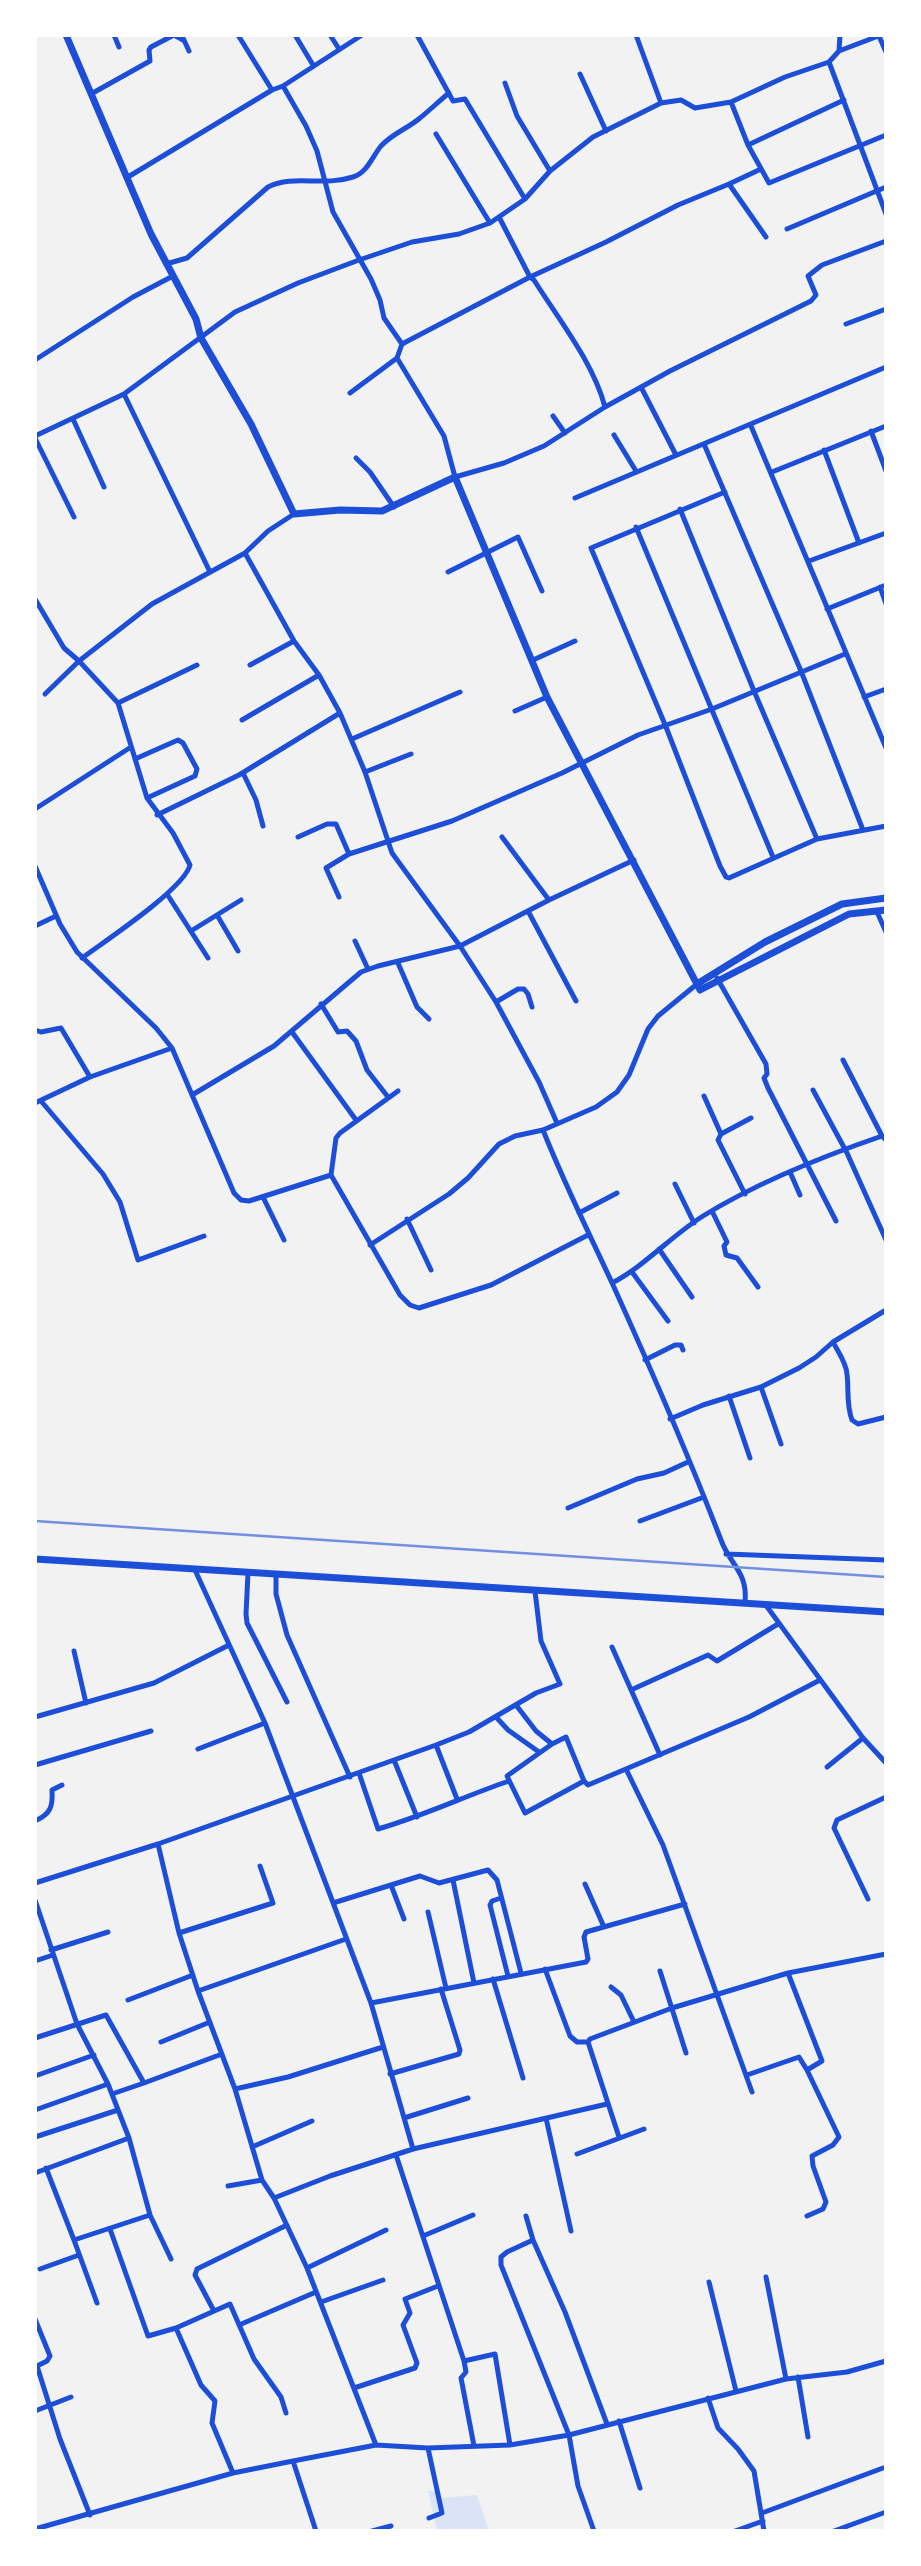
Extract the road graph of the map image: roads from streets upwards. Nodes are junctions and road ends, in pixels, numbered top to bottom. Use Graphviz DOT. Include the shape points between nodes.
graph roads {
  1 [pos="66,35"];
  2 [pos="114,35"];
  3 [pos="192,35"];
  4 [pos="238,35"];
  5 [pos="295,35"];
  6 [pos="330,35"];
  7 [pos="362,35"];
  8 [pos="417,35"];
  9 [pos="636,35"];
  10 [pos="840,35"];
  11 [pos="880,36"];
  12 [pos="182,37"];
  13 [pos="119,47"];
  14 [pos="339,49"];
  15 [pos="189,51"];
  16 [pos="839,51"];
  17 [pos="886,52"];
  18 [pos="830,62"];
  19 [pos="313,65"];
  20 [pos="580,74"];
  21 [pos="505,83"];
  22 [pos="283,86"];
  23 [pos="272,90"];
  24 [pos="91,94"];
  25 [pos="451,96"];
  26 [pos="844,100"];
  27 [pos="731,102"];
  28 [pos="661,103"];
  29 [pos="606,131"];
  30 [pos="436,134"];
  31 [pos="886,135"];
  32 [pos="748,145"];
  33 [pos="861,146"];
  34 [pos="761,169"];
  35 [pos="550,171"];
  36 [pos="128,177"];
  37 [pos="729,184"];
  38 [pos="326,186"];
  39 [pos="886,187"];
  40 [pos="878,190"];
  41 [pos="525,199"];
  42 [pos="886,214"];
  43 [pos="499,217"];
  44 [pos="490,223"];
  45 [pos="787,229"];
  46 [pos="766,237"];
  47 [pos="886,241"];
  48 [pos="359,260"];
  49 [pos="170,270"];
  50 [pos="530,277"];
  51 [pos="886,309"];
  52 [pos="846,324"];
  53 [pos="201,338"];
  54 [pos="402,344"];
  55 [pos="397,358"];
  56 [pos="35,360"];
  57 [pos="886,368"];
  58 [pos="641,387"];
  59 [pos="350,393"];
  60 [pos="124,394"];
  61 [pos="605,407"];
  62 [pos="553,416"];
  63 [pos="73,419"];
  64 [pos="751,426"];
  65 [pos="886,426"];
  66 [pos="871,431"];
  67 [pos="565,433"];
  68 [pos="614,435"];
  69 [pos="35,437"];
  70 [pos="704,444"];
  71 [pos="824,450"];
  72 [pos="676,455"];
  73 [pos="356,458"];
  74 [pos="636,471"];
  75 [pos="886,471"];
  76 [pos="772,472"];
  77 [pos="454,477"];
  78 [pos="104,487"];
  79 [pos="725,492"];
  80 [pos="575,498"];
  81 [pos="394,507"];
  82 [pos="680,509"];
  83 [pos="294,514"];
  84 [pos="74,517"];
  85 [pos="636,527"];
  86 [pos="886,533"];
  87 [pos="859,543"];
  88 [pos="245,553"];
  89 [pos="488,553"];
  90 [pos="809,561"];
  91 [pos="211,572"];
  92 [pos="448,572"];
  93 [pos="883,586"];
  94 [pos="542,591"];
  95 [pos="36,603"];
  96 [pos="886,604"];
  97 [pos="827,609"];
  98 [pos="294,641"];
  99 [pos="575,641"];
  100 [pos="845,654"];
  101 [pos="533,660"];
  102 [pos="79,661"];
  103 [pos="250,665"];
  104 [pos="197,666"];
  105 [pos="801,671"];
  106 [pos="318,675"];
  107 [pos="886,689"];
  108 [pos="460,691"];
  109 [pos="754,691"];
  110 [pos="45,694"];
  111 [pos="547,697"];
  112 [pos="864,697"];
  113 [pos="118,703"];
  114 [pos="712,709"];
  115 [pos="515,711"];
  116 [pos="341,713"];
  117 [pos="242,720"];
  118 [pos="659,729"];
  119 [pos="352,739"];
  120 [pos="886,746"];
  121 [pos="131,747"];
  122 [pos="411,754"];
  123 [pos="135,759"];
  124 [pos="580,762"];
  125 [pos="366,772"];
  126 [pos="243,773"];
  127 [pos="147,798"];
  128 [pos="35,809"];
  129 [pos="157,815"];
  130 [pos="263,826"];
  131 [pos="886,826"];
  132 [pos="863,830"];
  133 [pos="298,837"];
  134 [pos="502,837"];
  135 [pos="817,839"];
  136 [pos="390,840"];
  137 [pos="349,854"];
  138 [pos="773,857"];
  139 [pos="634,860"];
  140 [pos="35,866"];
  141 [pos="167,894"];
  142 [pos="340,897"];
  143 [pos="886,898"];
  144 [pos="241,900"];
  145 [pos="549,900"];
  146 [pos="886,910"];
  147 [pos="528,911"];
  148 [pos="877,912"];
  149 [pos="216,915"];
  150 [pos="56,916"];
  151 [pos="35,926"];
  152 [pos="191,930"];
  153 [pos="886,932"];
  154 [pos="355,940"];
  155 [pos="765,942"];
  156 [pos="460,946"];
  157 [pos="238,951"];
  158 [pos="771,952"];
  159 [pos="82,958"];
  160 [pos="208,958"];
  161 [pos="398,963"];
  162 [pos="368,969"];
  163 [pos="714,973"];
  164 [pos="719,981"];
  165 [pos="699,987"];
  166 [pos="576,1001"];
  167 [pos="496,1002"];
  168 [pos="321,1004"];
  169 [pos="532,1007"];
  170 [pos="429,1019"];
  171 [pos="35,1030"];
  172 [pos="292,1032"];
  173 [pos="173,1048"];
  174 [pos="843,1060"];
  175 [pos="90,1077"];
  176 [pos="813,1090"];
  177 [pos="398,1091"];
  178 [pos="192,1095"];
  179 [pos="704,1096"];
  180 [pos="388,1097"];
  181 [pos="38,1102"];
  182 [pos="751,1118"];
  183 [pos="356,1120"];
  184 [pos="557,1123"];
  185 [pos="544,1130"];
  186 [pos="721,1134"];
  187 [pos="884,1138"];
  188 [pos="845,1149"];
  189 [pos="808,1164"];
  190 [pos="790,1172"];
  191 [pos="331,1175"];
  192 [pos="675,1184"];
  193 [pos="617,1194"];
  194 [pos="746,1194"];
  195 [pos="800,1195"];
  196 [pos="263,1197"];
  197 [pos="712,1211"];
  198 [pos="579,1213"];
  199 [pos="407,1219"];
  200 [pos="835,1221"];
  201 [pos="694,1223"];
  202 [pos="588,1235"];
  203 [pos="204,1236"];
  204 [pos="284,1240"];
  205 [pos="886,1240"];
  206 [pos="370,1245"];
  207 [pos="659,1249"];
  208 [pos="430,1270"];
  209 [pos="632,1272"];
  210 [pos="612,1283"];
  211 [pos="758,1287"];
  212 [pos="692,1297"];
  213 [pos="886,1310"];
  214 [pos="668,1321"];
  215 [pos="833,1342"];
  216 [pos="683,1350"];
  217 [pos="645,1360"];
  218 [pos="761,1387"];
  219 [pos="729,1396"];
  220 [pos="886,1417"];
  221 [pos="670,1419"];
  222 [pos="781,1444"];
  223 [pos="750,1458"];
  224 [pos="688,1462"];
  225 [pos="704,1497"];
  226 [pos="568,1508"];
  227 [pos="640,1521"];
  228 [pos="726,1554"];
  229 [pos="35,1559"];
  230 [pos="886,1560"];
  231 [pos="195,1570"];
  232 [pos="248,1573"];
  233 [pos="276,1574"];
  234 [pos="535,1591"];
  235 [pos="745,1602"];
  236 [pos="765,1604"];
  237 [pos="886,1612"];
  238 [pos="778,1624"];
  239 [pos="229,1645"];
  240 [pos="612,1647"];
  241 [pos="74,1651"];
  242 [pos="820,1680"];
  243 [pos="631,1690"];
  244 [pos="86,1703"];
  245 [pos="287,1703"];
  246 [pos="516,1704"];
  247 [pos="35,1717"];
  248 [pos="496,1717"];
  249 [pos="265,1723"];
  250 [pos="151,1731"];
  251 [pos="863,1738"];
  252 [pos="552,1744"];
  253 [pos="436,1745"];
  254 [pos="198,1749"];
  255 [pos="539,1752"];
  256 [pos="660,1755"];
  257 [pos="394,1760"];
  258 [pos="886,1763"];
  259 [pos="35,1765"];
  260 [pos="827,1767"];
  261 [pos="626,1769"];
  262 [pos="359,1773"];
  263 [pos="350,1777"];
  264 [pos="509,1781"];
  265 [pos="584,1782"];
  266 [pos="62,1785"];
  267 [pos="292,1797"];
  268 [pos="886,1797"];
  269 [pos="457,1799"];
  270 [pos="417,1817"];
  271 [pos="35,1821"];
  272 [pos="158,1844"];
  273 [pos="260,1866"];
  274 [pos="453,1880"];
  275 [pos="35,1883"];
  276 [pos="585,1884"];
  277 [pos="391,1885"];
  278 [pos="501,1898"];
  279 [pos="868,1899"];
  280 [pos="35,1900"];
  281 [pos="333,1903"];
  282 [pos="685,1904"];
  283 [pos="428,1912"];
  284 [pos="404,1919"];
  285 [pos="604,1927"];
  286 [pos="108,1932"];
  287 [pos="179,1933"];
  288 [pos="346,1939"];
  289 [pos="52,1953"];
  290 [pos="886,1954"];
  291 [pos="35,1961"];
  292 [pos="545,1969"];
  293 [pos="660,1971"];
  294 [pos="521,1973"];
  295 [pos="788,1973"];
  296 [pos="193,1975"];
  297 [pos="508,1976"];
  298 [pos="493,1979"];
  299 [pos="474,1983"];
  300 [pos="611,1987"];
  301 [pos="444,1989"];
  302 [pos="198,1991"];
  303 [pos="716,1995"];
  304 [pos="128,2000"];
  305 [pos="371,2003"];
  306 [pos="672,2008"];
  307 [pos="210,2022"];
  308 [pos="634,2022"];
  309 [pos="77,2024"];
  310 [pos="35,2038"];
  311 [pos="161,2042"];
  312 [pos="588,2042"];
  313 [pos="383,2047"];
  314 [pos="686,2053"];
  315 [pos="222,2054"];
  316 [pos="94,2055"];
  317 [pos="807,2070"];
  318 [pos="390,2074"];
  319 [pos="35,2076"];
  320 [pos="747,2076"];
  321 [pos="523,2078"];
  322 [pos="144,2082"];
  323 [pos="108,2084"];
  324 [pos="235,2089"];
  325 [pos="752,2092"];
  326 [pos="112,2094"];
  327 [pos="468,2098"];
  328 [pos="607,2104"];
  329 [pos="35,2110"];
  330 [pos="118,2110"];
  331 [pos="404,2118"];
  332 [pos="545,2118"];
  333 [pos="312,2121"];
  334 [pos="644,2129"];
  335 [pos="35,2137"];
  336 [pos="130,2137"];
  337 [pos="619,2137"];
  338 [pos="252,2147"];
  339 [pos="413,2149"];
  340 [pos="577,2154"];
  341 [pos="397,2155"];
  342 [pos="46,2168"];
  343 [pos="35,2173"];
  344 [pos="262,2180"];
  345 [pos="228,2186"];
  346 [pos="274,2198"];
  347 [pos="150,2215"];
  348 [pos="473,2216"];
  349 [pos="526,2216"];
  350 [pos="807,2216"];
  351 [pos="287,2225"];
  352 [pos="110,2229"];
  353 [pos="386,2230"];
  354 [pos="571,2231"];
  355 [pos="423,2236"];
  356 [pos="74,2239"];
  357 [pos="534,2240"];
  358 [pos="79,2255"];
  359 [pos="172,2259"];
  360 [pos="307,2268"];
  361 [pos="40,2269"];
  362 [pos="766,2277"];
  363 [pos="383,2280"];
  364 [pos="709,2282"];
  365 [pos="438,2286"];
  366 [pos="316,2292"];
  367 [pos="321,2302"];
  368 [pos="97,2303"];
  369 [pos="214,2311"];
  370 [pos="35,2319"];
  371 [pos="239,2325"];
  372 [pos="176,2328"];
  373 [pos="464,2361"];
  374 [pos="886,2361"];
  375 [pos="36,2367"];
  376 [pos="798,2377"];
  377 [pos="786,2379"];
  378 [pos="354,2388"];
  379 [pos="736,2391"];
  380 [pos="71,2397"];
  381 [pos="708,2398"];
  382 [pos="51,2405"];
  383 [pos="35,2411"];
  384 [pos="286,2413"];
  385 [pos="619,2421"];
  386 [pos="607,2424"];
  387 [pos="569,2435"];
  388 [pos="808,2437"];
  389 [pos="376,2445"];
  390 [pos="510,2445"];
  391 [pos="474,2446"];
  392 [pos="428,2448"];
  393 [pos="293,2461"];
  394 [pos="883,2468"];
  395 [pos="233,2473"];
  396 [pos="640,2488"];
  397 [pos="886,2512"];
  398 [pos="762,2513"];
  399 [pos="90,2515"];
  400 [pos="429,2518"];
  401 [pos="763,2521"];
  402 [pos="391,2526"];
  403 [pos="35,2529"];
  404 [pos="592,2530"];
  405 [pos="316,2531"];
  406 [pos="372,2531"];
  407 [pos="735,2531"];
  408 [pos="764,2531"];
  409 [pos="834,2531"];
  1 -- 24 [label="street"];
  2 -- 13 [label="street"];
  3 -- 12 [label="street"];
  4 -- 23 [label="street"];
  5 -- 19 [label="street"];
  6 -- 14 [label="street"];
  7 -- 14 [label="street"];
  8 -- 25 [label="street"];
  9 -- 28 [label="street"];
  10 -- 16 [label="street"];
  11 -- 16 [label="street"];
  11 -- 17 [label="street"];
  12 -- 15 [label="street"];
  12 -- 24 [label="street" via="174,35 151,47 150,61"];
  14 -- 19 [label="street"];
  16 -- 18 [label="street"];
  18 -- 26 [label="street"];
  18 -- 27 [label="street"];
  19 -- 22 [label="street"];
  20 -- 29 [label="street"];
  21 -- 35 [label="street" via="517,116"];
  22 -- 23 [label="street"];
  22 -- 38 [label="street" via="317,151"];
  23 -- 36 [label="street"];
  24 -- 36 [label="street"];
  25 -- 38 [label="street" via="398,131 360,174"];
  25 -- 41 [label="street" via="465,99"];
  26 -- 32 [label="street"];
  26 -- 33 [label="street"];
  27 -- 28 [label="street" via="705,108 681,100"];
  27 -- 32 [label="street"];
  28 -- 29 [label="street"];
  29 -- 35 [label="street"];
  30 -- 44 [label="street"];
  31 -- 33 [label="street"];
  32 -- 34 [label="street"];
  33 -- 34 [label="street" via="777,181 766,181"];
  33 -- 40 [label="street"];
  34 -- 37 [label="street"];
  35 -- 41 [label="street"];
  36 -- 49 [label="street"];
  37 -- 46 [label="street"];
  37 -- 50 [label="street"];
  38 -- 48 [label="street" via="332,212"];
  38 -- 49 [label="street" via="288,180 268,187"];
  39 -- 40 [label="street"];
  40 -- 42 [label="street"];
  40 -- 45 [label="street"];
  41 -- 43 [label="street"];
  43 -- 44 [label="street"];
  43 -- 50 [label="street"];
  44 -- 48 [label="street"];
  47 -- 58 [label="street" via="815,270 808,276 816,295 811,301"];
  48 -- 53 [label="street" via="235,312"];
  48 -- 54 [label="street" via="384,318"];
  49 -- 53 [label="street"];
  49 -- 56 [label="street"];
  50 -- 54 [label="street"];
  50 -- 61 [label="street" via="600,388"];
  51 -- 52 [label="street"];
  53 -- 60 [label="street"];
  53 -- 83 [label="street" via="251,424"];
  54 -- 55 [label="street"];
  55 -- 59 [label="street"];
  55 -- 77 [label="street" via="444,436"];
  57 -- 64 [label="street"];
  58 -- 61 [label="street"];
  58 -- 72 [label="street"];
  60 -- 63 [label="street"];
  60 -- 91 [label="street"];
  61 -- 67 [label="street"];
  62 -- 67 [label="street"];
  63 -- 69 [label="street"];
  63 -- 78 [label="street"];
  64 -- 70 [label="street"];
  64 -- 76 [label="street"];
  65 -- 66 [label="street"];
  66 -- 71 [label="street"];
  66 -- 75 [label="street"];
  67 -- 77 [label="street" via="504,463"];
  68 -- 74 [label="street"];
  69 -- 84 [label="street"];
  70 -- 72 [label="street"];
  70 -- 79 [label="street"];
  71 -- 76 [label="street"];
  71 -- 87 [label="street"];
  72 -- 74 [label="street"];
  73 -- 81 [label="street"];
  74 -- 80 [label="street"];
  76 -- 90 [label="street"];
  77 -- 81 [label="street"];
  77 -- 89 [label="street"];
  79 -- 82 [label="street"];
  79 -- 105 [label="street"];
  81 -- 83 [label="street"];
  82 -- 85 [label="street"];
  82 -- 109 [label="street"];
  83 -- 88 [label="street"];
  85 -- 114 [label="street"];
  85 -- 118 [label="street" via="591,548"];
  86 -- 87 [label="street"];
  87 -- 90 [label="street"];
  88 -- 91 [label="street"];
  88 -- 98 [label="street"];
  89 -- 92 [label="street"];
  89 -- 94 [label="street" via="518,537"];
  89 -- 101 [label="street"];
  90 -- 97 [label="street"];
  91 -- 102 [label="street" via="152,604"];
  93 -- 96 [label="street"];
  93 -- 97 [label="street"];
  95 -- 102 [label="street" via="64,648"];
  97 -- 100 [label="street"];
  98 -- 103 [label="street"];
  98 -- 106 [label="street"];
  99 -- 101 [label="street"];
  100 -- 105 [label="street"];
  100 -- 112 [label="street"];
  101 -- 111 [label="street"];
  102 -- 110 [label="street"];
  102 -- 113 [label="street"];
  104 -- 113 [label="street"];
  105 -- 109 [label="street"];
  105 -- 132 [label="street"];
  106 -- 116 [label="street"];
  106 -- 117 [label="street"];
  107 -- 112 [label="street"];
  108 -- 119 [label="street"];
  109 -- 114 [label="street"];
  109 -- 135 [label="street"];
  111 -- 115 [label="street"];
  111 -- 124 [label="street"];
  112 -- 120 [label="street"];
  113 -- 121 [label="street"];
  114 -- 118 [label="street"];
  114 -- 138 [label="street"];
  116 -- 119 [label="street"];
  116 -- 126 [label="street"];
  118 -- 124 [label="street"];
  118 -- 138 [label="street" via="726,877"];
  119 -- 125 [label="street"];
  121 -- 123 [label="street"];
  121 -- 128 [label="street"];
  122 -- 125 [label="street"];
  123 -- 127 [label="street"];
  123 -- 127 [label="street" via="178,740 197,769 195,776"];
  124 -- 136 [label="street" via="452,821"];
  124 -- 139 [label="street"];
  125 -- 136 [label="street"];
  126 -- 129 [label="street"];
  126 -- 130 [label="street"];
  127 -- 129 [label="street"];
  129 -- 141 [label="street" via="190,865"];
  131 -- 132 [label="street"];
  132 -- 135 [label="street"];
  133 -- 137 [label="street" via="336,824"];
  134 -- 145 [label="street"];
  135 -- 138 [label="street"];
  136 -- 137 [label="street"];
  136 -- 156 [label="street" via="392,853"];
  137 -- 142 [label="street" via="326,868"];
  139 -- 145 [label="street"];
  139 -- 165 [label="street"];
  140 -- 150 [label="street"];
  141 -- 152 [label="street"];
  141 -- 159 [label="street"];
  143 -- 155 [label="street" via="842,904"];
  144 -- 149 [label="street"];
  145 -- 147 [label="street"];
  146 -- 148 [label="street"];
  147 -- 156 [label="street"];
  147 -- 166 [label="street"];
  148 -- 153 [label="street"];
  148 -- 158 [label="street" via="849,914"];
  149 -- 152 [label="street"];
  149 -- 157 [label="street"];
  150 -- 151 [label="street"];
  150 -- 159 [label="street"];
  152 -- 160 [label="street"];
  154 -- 162 [label="street"];
  155 -- 158 [label="street"];
  155 -- 163 [label="street"];
  156 -- 161 [label="street"];
  156 -- 167 [label="street"];
  158 -- 164 [label="street"];
  159 -- 173 [label="street"];
  161 -- 162 [label="street"];
  161 -- 170 [label="street" via="417,1007"];
  162 -- 168 [label="street"];
  163 -- 164 [label="street"];
  163 -- 165 [label="street"];
  164 -- 165 [label="street"];
  164 -- 189 [label="street" via="766,1064 768,1088"];
  165 -- 184 [label="street" via="657,1016 617,1092 596,1107"];
  167 -- 169 [label="street" via="524,989"];
  167 -- 184 [label="street"];
  168 -- 172 [label="street"];
  168 -- 180 [label="street" via="338,1032 346,1031 356,1041 367,1070"];
  171 -- 175 [label="street" via="61,1028"];
  172 -- 178 [label="street"];
  172 -- 183 [label="street"];
  173 -- 175 [label="street"];
  173 -- 178 [label="street"];
  174 -- 187 [label="street"];
  175 -- 181 [label="street"];
  176 -- 188 [label="street"];
  177 -- 180 [label="street"];
  178 -- 196 [label="street" via="234,1193 244,1201"];
  179 -- 186 [label="street"];
  180 -- 183 [label="street"];
  181 -- 203 [label="street" via="81,1146 108,1183 120,1202 138,1260"];
  182 -- 186 [label="street"];
  183 -- 191 [label="street" via="336,1138"];
  184 -- 185 [label="street"];
  185 -- 198 [label="street"];
  185 -- 199 [label="street" via="499,1144 449,1194"];
  186 -- 194 [label="street" via="718,1140"];
  187 -- 188 [label="street"];
  188 -- 189 [label="street"];
  188 -- 205 [label="street"];
  189 -- 190 [label="street"];
  189 -- 200 [label="street"];
  190 -- 194 [label="street"];
  190 -- 195 [label="street"];
  191 -- 196 [label="street"];
  191 -- 206 [label="street"];
  192 -- 201 [label="street"];
  193 -- 198 [label="street"];
  194 -- 197 [label="street"];
  196 -- 204 [label="street"];
  197 -- 201 [label="street"];
  197 -- 211 [label="street" via="727,1242 726,1255 737,1258"];
  198 -- 202 [label="street"];
  199 -- 206 [label="street"];
  199 -- 208 [label="street"];
  201 -- 207 [label="street"];
  202 -- 206 [label="street" via="491,1285 419,1308 400,1295"];
  202 -- 210 [label="street"];
  207 -- 209 [label="street"];
  207 -- 212 [label="street"];
  209 -- 210 [label="street"];
  209 -- 214 [label="street"];
  210 -- 217 [label="street"];
  213 -- 215 [label="street"];
  215 -- 218 [label="street" via="816,1357"];
  215 -- 220 [label="street" via="848,1375 852,1420 858,1424"];
  216 -- 217 [label="street" via="675,1345"];
  217 -- 221 [label="street"];
  218 -- 219 [label="street"];
  218 -- 222 [label="street"];
  219 -- 221 [label="street"];
  219 -- 223 [label="street"];
  221 -- 224 [label="street"];
  224 -- 225 [label="street"];
  224 -- 226 [label="street"];
  225 -- 227 [label="street"];
  225 -- 228 [label="street"];
  228 -- 230 [label="street"];
  228 -- 235 [label="street" via="743,1575"];
  229 -- 231 [label="street"];
  231 -- 232 [label="street"];
  231 -- 239 [label="street"];
  232 -- 233 [label="street"];
  232 -- 245 [label="street" via="247,1623"];
  233 -- 234 [label="street"];
  233 -- 263 [label="street" via="276,1594 287,1635"];
  234 -- 235 [label="street"];
  234 -- 246 [label="street" via="541,1641 560,1684"];
  235 -- 236 [label="street"];
  236 -- 237 [label="street"];
  236 -- 238 [label="street"];
  238 -- 242 [label="street"];
  238 -- 243 [label="street" via="719,1660 708,1655"];
  239 -- 244 [label="street" via="154,1683"];
  239 -- 249 [label="street"];
  240 -- 243 [label="street"];
  241 -- 244 [label="street"];
  242 -- 251 [label="street"];
  242 -- 256 [label="street" via="750,1717"];
  243 -- 256 [label="street"];
  244 -- 247 [label="street"];
  246 -- 248 [label="street"];
  246 -- 252 [label="street"];
  248 -- 253 [label="street"];
  248 -- 255 [label="street"];
  249 -- 254 [label="street"];
  249 -- 267 [label="street"];
  250 -- 259 [label="street"];
  251 -- 258 [label="street"];
  251 -- 260 [label="street"];
  252 -- 255 [label="street"];
  252 -- 265 [label="street" via="566,1737"];
  253 -- 257 [label="street"];
  253 -- 269 [label="street"];
  255 -- 264 [label="street" via="507,1776"];
  256 -- 261 [label="street"];
  257 -- 262 [label="street"];
  257 -- 270 [label="street"];
  261 -- 265 [label="street" via="588,1786"];
  261 -- 282 [label="street"];
  262 -- 263 [label="street"];
  262 -- 270 [label="street" via="377,1828"];
  263 -- 267 [label="street"];
  264 -- 265 [label="street" via="525,1812"];
  264 -- 269 [label="street"];
  266 -- 271 [label="street" via="52,1790 51,1810"];
  267 -- 272 [label="street"];
  267 -- 281 [label="street"];
  268 -- 279 [label="street" via="837,1820 834,1828"];
  269 -- 270 [label="street"];
  272 -- 275 [label="street"];
  272 -- 287 [label="street"];
  273 -- 287 [label="street" via="273,1903"];
  274 -- 277 [label="street" via="436,1883 420,1876"];
  274 -- 278 [label="street" via="488,1870 495,1874"];
  274 -- 299 [label="street"];
  276 -- 285 [label="street"];
  277 -- 281 [label="street"];
  277 -- 284 [label="street"];
  278 -- 294 [label="street"];
  278 -- 297 [label="street" via="489,1905"];
  280 -- 289 [label="street"];
  281 -- 288 [label="street"];
  282 -- 285 [label="street"];
  282 -- 303 [label="street"];
  283 -- 301 [label="street"];
  285 -- 292 [label="street" via="584,1934 586,1962"];
  286 -- 289 [label="street"];
  287 -- 296 [label="street"];
  288 -- 302 [label="street"];
  288 -- 305 [label="street"];
  289 -- 291 [label="street"];
  289 -- 309 [label="street"];
  290 -- 295 [label="street"];
  292 -- 294 [label="street"];
  292 -- 312 [label="street" via="570,2036"];
  293 -- 306 [label="street"];
  294 -- 297 [label="street"];
  295 -- 303 [label="street"];
  295 -- 317 [label="street" via="822,2061"];
  296 -- 302 [label="street"];
  296 -- 304 [label="street"];
  297 -- 298 [label="street"];
  298 -- 299 [label="street"];
  298 -- 321 [label="street"];
  299 -- 301 [label="street"];
  300 -- 308 [label="street" via="621,1995"];
  301 -- 305 [label="street"];
  301 -- 318 [label="street" via="459,2054"];
  302 -- 307 [label="street"];
  303 -- 306 [label="street"];
  303 -- 320 [label="street"];
  305 -- 313 [label="street"];
  306 -- 308 [label="street"];
  306 -- 314 [label="street"];
  307 -- 311 [label="street"];
  307 -- 315 [label="street"];
  308 -- 312 [label="street"];
  309 -- 310 [label="street"];
  309 -- 316 [label="street"];
  309 -- 322 [label="street" via="106,2015"];
  312 -- 328 [label="street"];
  313 -- 318 [label="street"];
  313 -- 324 [label="street"];
  315 -- 322 [label="street"];
  315 -- 324 [label="street"];
  316 -- 319 [label="street"];
  316 -- 323 [label="street"];
  317 -- 320 [label="street" via="799,2057"];
  317 -- 350 [label="street" via="839,2137 812,2156 827,2202"];
  318 -- 331 [label="street"];
  320 -- 325 [label="street"];
  322 -- 326 [label="street"];
  323 -- 326 [label="street"];
  323 -- 329 [label="street"];
  324 -- 338 [label="street"];
  326 -- 330 [label="street"];
  327 -- 331 [label="street"];
  328 -- 332 [label="street"];
  328 -- 337 [label="street"];
  330 -- 335 [label="street"];
  330 -- 336 [label="street"];
  331 -- 339 [label="street"];
  332 -- 339 [label="street"];
  332 -- 354 [label="street"];
  333 -- 338 [label="street"];
  334 -- 337 [label="street"];
  336 -- 342 [label="street"];
  336 -- 347 [label="street"];
  337 -- 340 [label="street"];
  338 -- 344 [label="street"];
  339 -- 341 [label="street"];
  341 -- 346 [label="street"];
  341 -- 355 [label="street"];
  342 -- 343 [label="street"];
  342 -- 356 [label="street"];
  344 -- 345 [label="street"];
  344 -- 346 [label="street"];
  346 -- 351 [label="street"];
  347 -- 352 [label="street"];
  347 -- 359 [label="street"];
  348 -- 355 [label="street"];
  349 -- 357 [label="street"];
  351 -- 360 [label="street"];
  351 -- 369 [label="street" via="197,2269 195,2275"];
  352 -- 356 [label="street"];
  352 -- 372 [label="street" via="148,2336"];
  353 -- 360 [label="street"];
  355 -- 365 [label="street"];
  356 -- 358 [label="street"];
  357 -- 386 [label="street"];
  357 -- 387 [label="street" via="503,2255 502,2265"];
  358 -- 361 [label="street"];
  358 -- 368 [label="street"];
  360 -- 366 [label="street"];
  362 -- 377 [label="street"];
  363 -- 367 [label="street"];
  364 -- 379 [label="street"];
  365 -- 373 [label="street"];
  365 -- 378 [label="street" via="405,2299 410,2313 403,2325 415,2368"];
  366 -- 367 [label="street"];
  366 -- 371 [label="street"];
  367 -- 378 [label="street"];
  369 -- 371 [label="street" via="230,2304"];
  369 -- 372 [label="street"];
  370 -- 375 [label="street" via="50,2356"];
  371 -- 384 [label="street"];
  372 -- 395 [label="street" via="201,2385 215,2402 212,2423"];
  373 -- 390 [label="street" via="495,2356"];
  373 -- 391 [label="street" via="466,2372 461,2378"];
  374 -- 376 [label="street" via="848,2372"];
  375 -- 382 [label="street"];
  376 -- 377 [label="street"];
  376 -- 388 [label="street"];
  377 -- 379 [label="street"];
  378 -- 389 [label="street"];
  379 -- 381 [label="street"];
  380 -- 382 [label="street"];
  381 -- 385 [label="street"];
  381 -- 398 [label="street" via="718,2428 754,2471"];
  382 -- 383 [label="street"];
  382 -- 399 [label="street"];
  385 -- 386 [label="street"];
  385 -- 396 [label="street"];
  386 -- 387 [label="street"];
  387 -- 390 [label="street"];
  387 -- 404 [label="street"];
  389 -- 392 [label="street"];
  389 -- 393 [label="street"];
  390 -- 391 [label="street"];
  391 -- 392 [label="street"];
  392 -- 400 [label="street" via="442,2513"];
  393 -- 395 [label="street"];
  393 -- 405 [label="street"];
  394 -- 398 [label="street"];
  395 -- 399 [label="street"];
  397 -- 409 [label="street"];
  398 -- 401 [label="street"];
  399 -- 403 [label="street"];
  401 -- 407 [label="street"];
  401 -- 408 [label="street"];
  402 -- 406 [label="street"];
}
